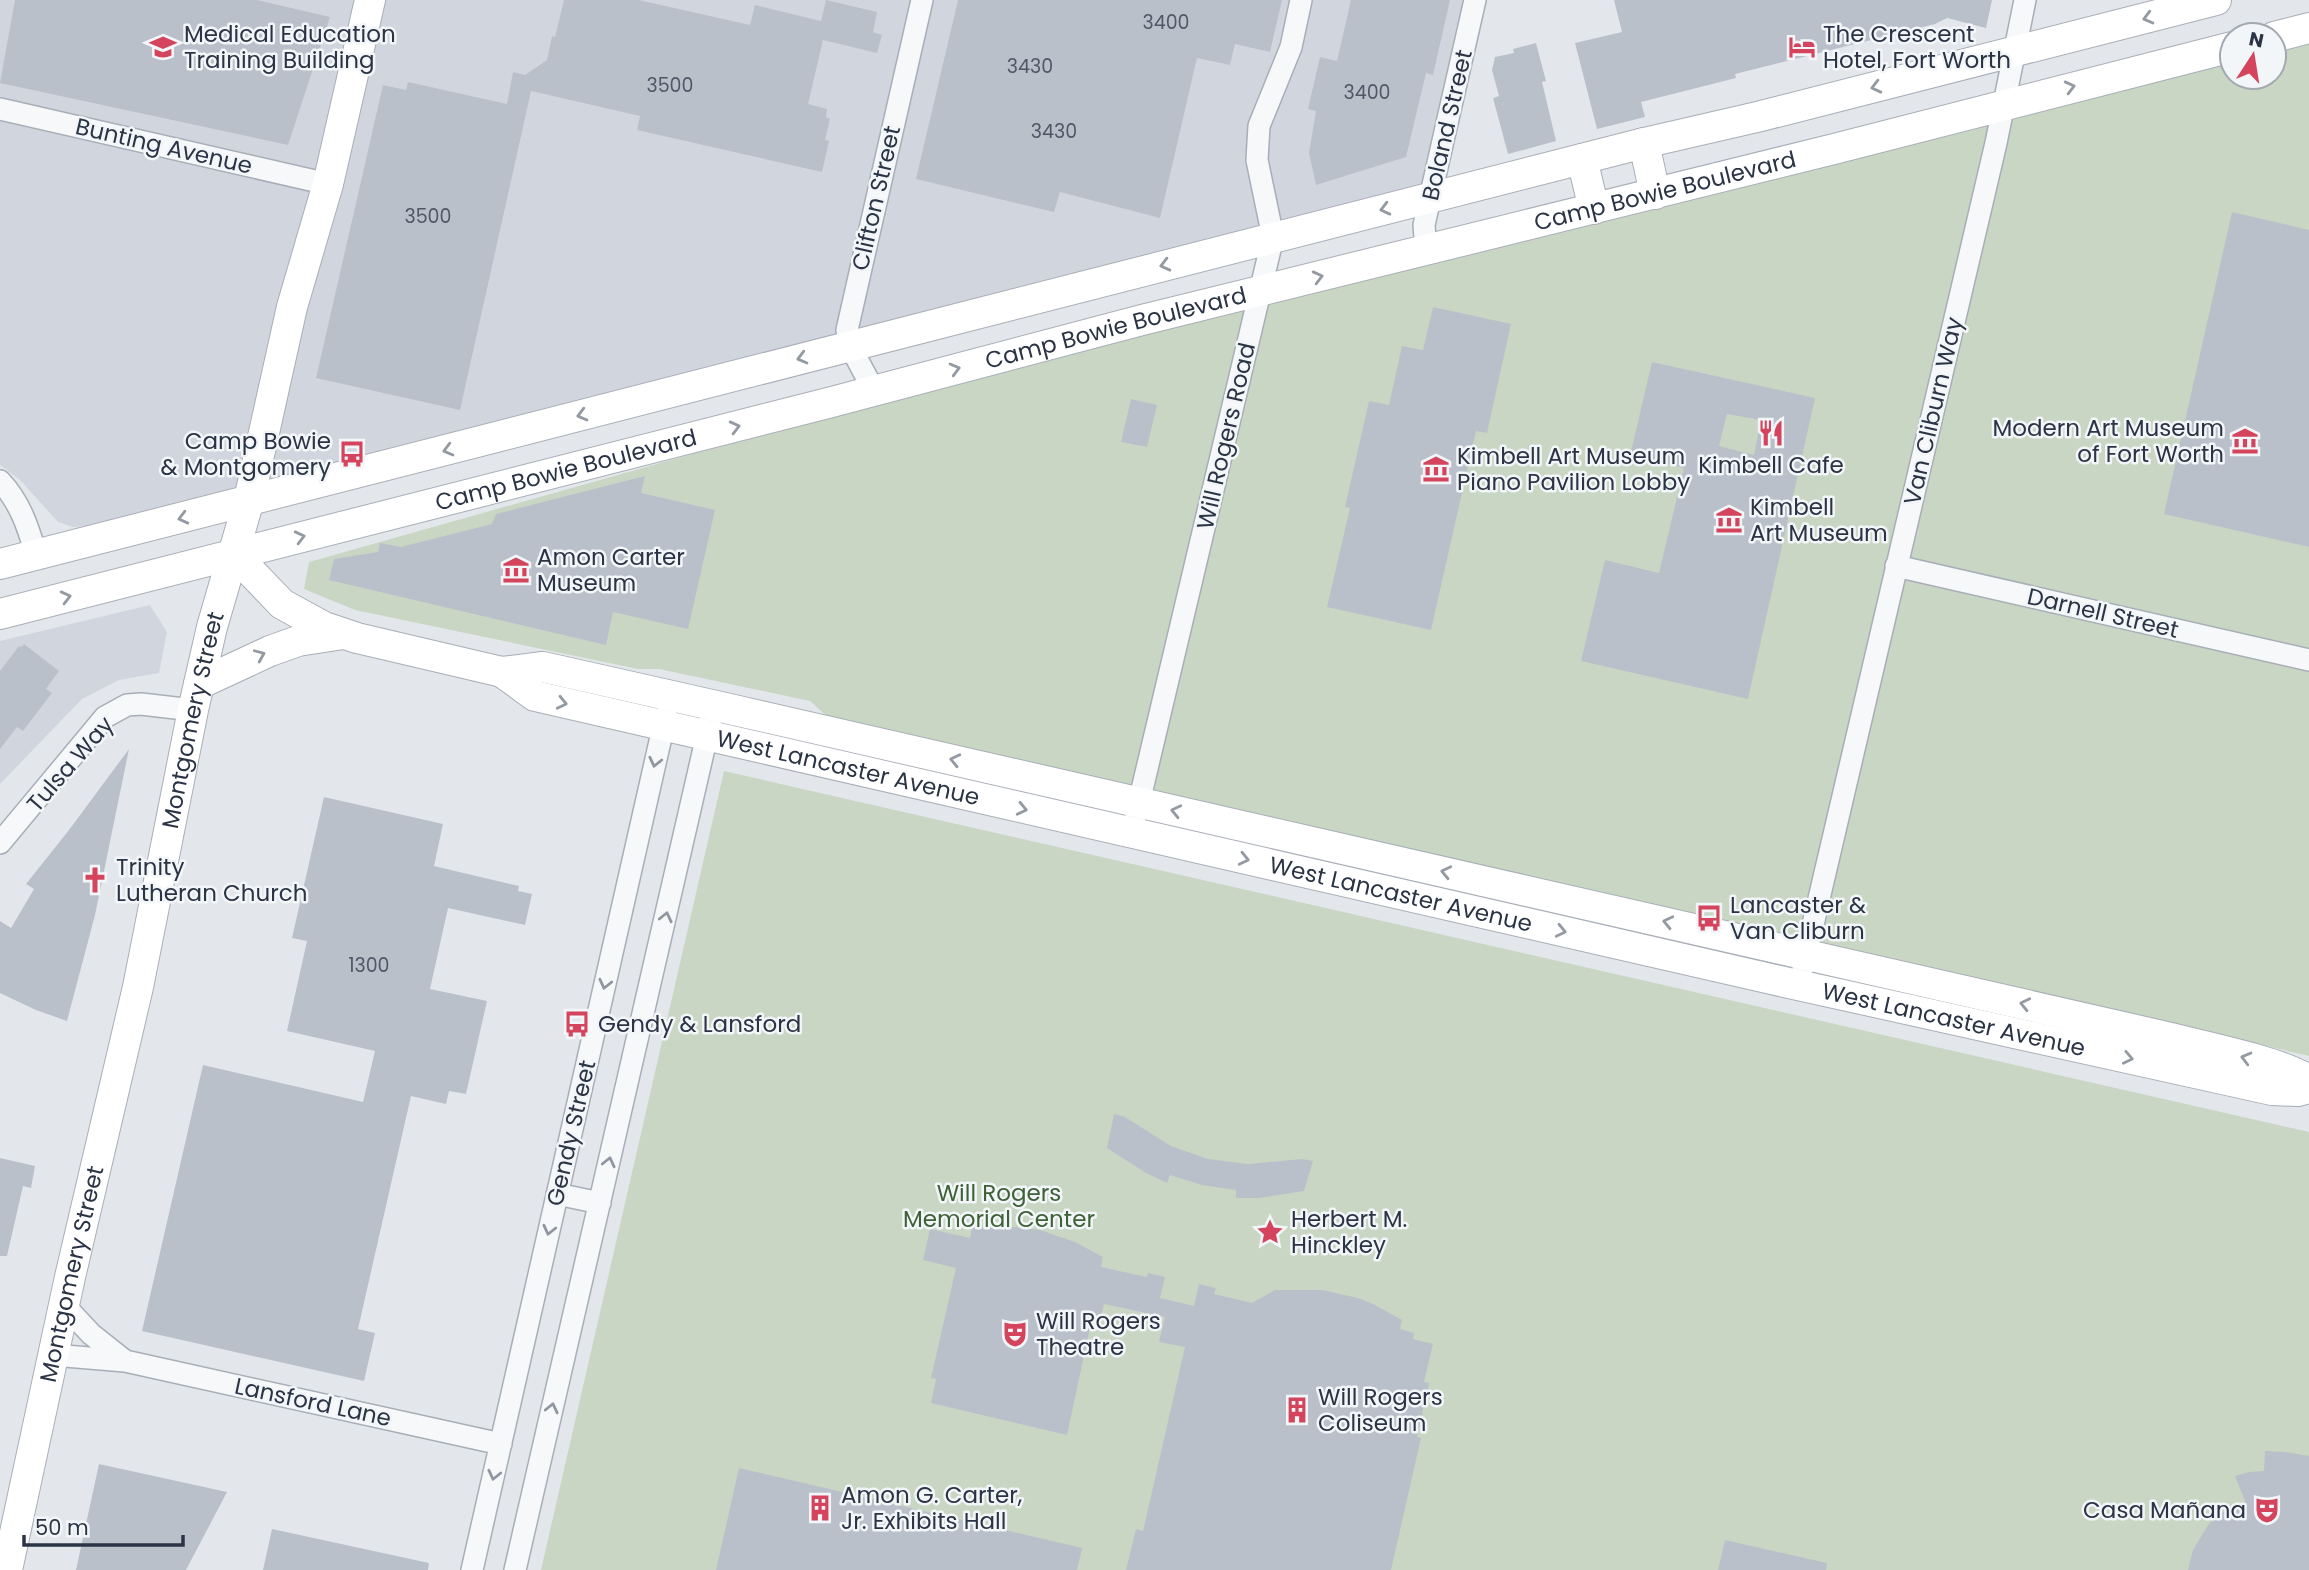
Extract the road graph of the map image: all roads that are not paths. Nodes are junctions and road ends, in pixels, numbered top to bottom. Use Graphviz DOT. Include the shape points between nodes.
graph roads {
  1 [pos="370,0"];
  2 [pos="922,0"];
  3 [pos="1301,0"];
  4 [pos="1475,0"];
  5 [pos="2025,0"];
  6 [pos="2216,0"];
  7 [pos="2309,28"];
  8 [pos="2288,33"];
  9 [pos="2218,51"];
  10 [pos="2013,52"];
  11 [pos="2004,105"];
  12 [pos="0,109"];
  13 [pos="1644,143"];
  14 [pos="1582,159"];
  15 [pos="328,184"];
  16 [pos="1655,194"];
  17 [pos="1430,198"];
  18 [pos="1594,209"];
  19 [pos="1273,237"];
  20 [pos="1426,250"];
  21 [pos="1260,292"];
  22 [pos="850,346"];
  23 [pos="874,391"];
  24 [pos="0,481"];
  25 [pos="249,500"];
  26 [pos="36,554"];
  27 [pos="234,554"];
  28 [pos="0,564"];
  29 [pos="1896,566"];
  30 [pos="0,614"];
  31 [pos="344,634"];
  32 [pos="2309,660"];
  33 [pos="502,672"];
  34 [pos="671,695"];
  35 [pos="196,697"];
  36 [pos="714,705"];
  37 [pos="663,726"];
  38 [pos="707,736"];
  39 [pos="1139,802"];
  40 [pos="1132,834"];
  41 [pos="0,843"];
  42 [pos="1806,953"];
  43 [pos="1798,985"];
  44 [pos="2309,1081"];
  45 [pos="2309,1088"];
  46 [pos="557,1194"];
  47 [pos="600,1203"];
  48 [pos="64,1305"];
  49 [pos="53,1355"];
  50 [pos="125,1361"];
  51 [pos="501,1444"];
  52 [pos="9,1517"];
  53 [pos="7,1570"];
  54 [pos="472,1570"];
  55 [pos="515,1570"];
  1 -- 15 [label="main road, Montgomery Street"];
  2 -- 22 [label="street, Clifton Street" via="850,308"];
  3 -- 19 [label="street, Will Rogers Road" via="1291,47 1259,126 1256,160"];
  4 -- 17 [label="street, Boland Street"];
  5 -- 10 [label="street, Van Cliburn Way"];
  6 -- 10 [label="main road, Camp Bowie Boulevard, one-way"];
  7 -- 8 [label="main road"];
  11 -- 9 [label="main road, Camp Bowie Boulevard, one-way"];
  10 -- 11 [label="street, Van Cliburn Way"];
  10 -- 13 [label="main road, Camp Bowie Boulevard, one-way"];
  11 -- 16 [label="main road, Camp Bowie Boulevard"];
  11 -- 29 [label="street, Van Cliburn Way"];
  12 -- 15 [label="street, Bunting Avenue"];
  13 -- 14 [label="main road, Camp Bowie Boulevard"];
  13 -- 16 [label="main road"];
  14 -- 17 [label="main road, Camp Bowie Boulevard"];
  14 -- 18 [label="main road"];
  15 -- 25 [label="main road, Montgomery Street" via="292,307"];
  16 -- 18 [label="main road, Camp Bowie Boulevard"];
  17 -- 19 [label="main road, Camp Bowie Boulevard, one-way"];
  17 -- 20 [label="street, Boland Street" via="1424,225"];
  18 -- 20 [label="main road, Camp Bowie Boulevard"];
  19 -- 21 [label="street, Will Rogers Road"];
  19 -- 22 [label="main road, Camp Bowie Boulevard, one-way"];
  21 -- 20 [label="main road, Camp Bowie Boulevard, one-way"];
  23 -- 21 [label="main road, Camp Bowie Boulevard, one-way"];
  21 -- 39 [label="street, Will Rogers Road"];
  22 -- 23 [label="street, Clifton Street"];
  22 -- 25 [label="main road, Camp Bowie Boulevard, one-way"];
  27 -- 23 [label="main road, Camp Bowie Boulevard, one-way"];
  24 -- 26 [label="street" via="25,520"];
  25 -- 26 [label="main road, Camp Bowie Boulevard, one-way"];
  25 -- 27 [label="main road, Montgomery Street"];
  26 -- 28 [label="main road, Camp Bowie Boulevard"];
  30 -- 27 [label="main road, Camp Bowie Boulevard, one-way"];
  27 -- 31 [label="main road, West Lancaster Avenue" via="282,604"];
  27 -- 35 [label="main road, Montgomery Street"];
  29 -- 32 [label="street, Darnell Street"];
  29 -- 42 [label="street, Van Cliburn Way"];
  31 -- 33 [label="main road, West Lancaster Avenue"];
  35 -- 31 [label="main road, one-way" via="255,657 289,644"];
  33 -- 34 [label="main road, West Lancaster Avenue" via="543,667"];
  33 -- 37 [label="main road, West Lancaster Avenue, one-way" via="535,696"];
  34 -- 36 [label="main road, West Lancaster Avenue"];
  34 -- 37 [label="street, Gendy Street"];
  35 -- 41 [label="street, Tulsa Way" via="127,705 105,717"];
  35 -- 48 [label="main road, Montgomery Street" via="138,987"];
  36 -- 38 [label="street, Gendy Street"];
  39 -- 36 [label="main road, West Lancaster Avenue, one-way"];
  37 -- 38 [label="main road, West Lancaster Avenue"];
  37 -- 46 [label="street, Gendy Street, one-way"];
  38 -- 40 [label="main road, West Lancaster Avenue, one-way"];
  47 -- 38 [label="street, Gendy Street, one-way"];
  39 -- 40 [label="street, Will Rogers Road"];
  42 -- 39 [label="main road, West Lancaster Avenue, one-way"];
  40 -- 43 [label="main road, West Lancaster Avenue, one-way"];
  42 -- 43 [label="street, Van Cliburn Way"];
  44 -- 42 [label="main road, West Lancaster Avenue, one-way" via="2302,1074 2171,1038"];
  43 -- 45 [label="main road, West Lancaster Avenue, one-way" via="2272,1090"];
  46 -- 47 [label="street"];
  46 -- 51 [label="street, Gendy Street, one-way"];
  55 -- 47 [label="street, Gendy Street, one-way"];
  48 -- 49 [label="main road, Montgomery Street"];
  48 -- 50 [label="street, Lansford Lane"];
  49 -- 50 [label="street, Lansford Lane"];
  49 -- 52 [label="main road, Montgomery Street"];
  50 -- 51 [label="street, Lansford Lane"];
  51 -- 54 [label="street, Gendy Street, one-way"];
  52 -- 53 [label="main road, Montgomery Street"];
}
